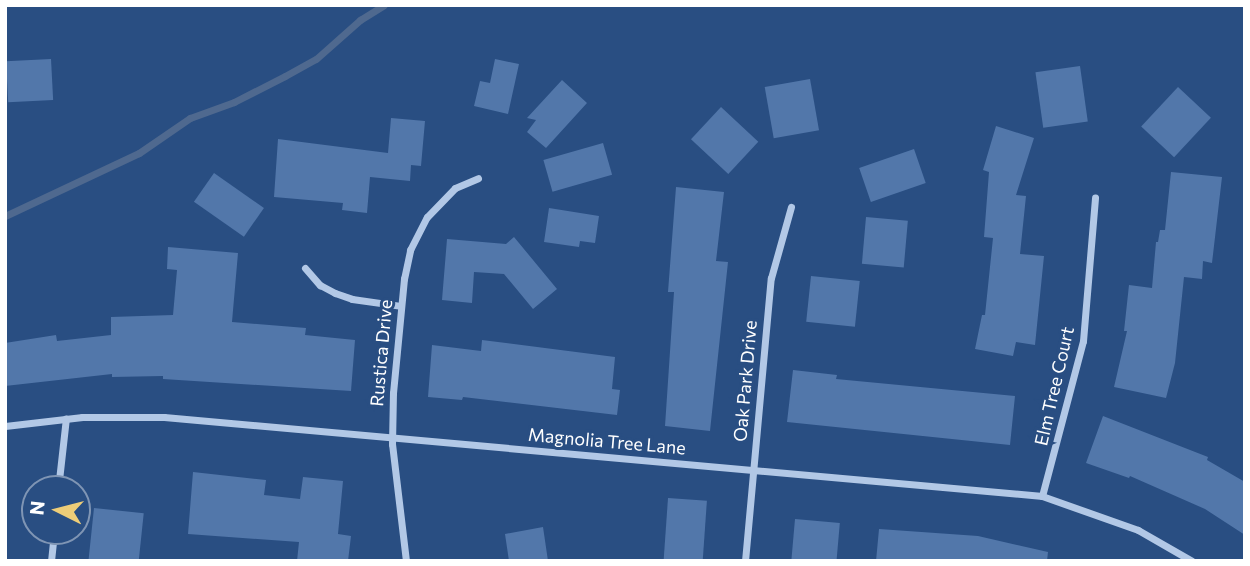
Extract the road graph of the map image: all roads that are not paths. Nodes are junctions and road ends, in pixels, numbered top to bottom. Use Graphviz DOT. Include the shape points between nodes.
graph roads {
  1 [pos="478,178"];
  2 [pos="1095,197"];
  3 [pos="792,207"];
  4 [pos="304,268"];
  5 [pos="401,306"];
  6 [pos="66,418"];
  7 [pos="5,426"];
  8 [pos="392,436"];
  9 [pos="754,470"];
  10 [pos="60,475"];
  11 [pos="1042,496"];
  12 [pos="406,561"];
  13 [pos="746,561"];
  14 [pos="1192,561"];
  1 -- 5 [label="street, Rustica Drive" via="455,188 417,233"];
  2 -- 11 [label="street, Elm Tree Court" via="1083,341"];
  3 -- 9 [label="street, Oak Park Drive" via="771,278"];
  4 -- 5 [label="street" via="335,293"];
  5 -- 8 [label="street, Rustica Drive"];
  6 -- 7 [label="street, Magnolia Tree Lane"];
  6 -- 8 [label="street, Magnolia Tree Lane" via="164,417"];
  6 -- 10 [label="street"];
  8 -- 9 [label="street, Magnolia Tree Lane"];
  8 -- 12 [label="street, Rustica Drive"];
  9 -- 11 [label="street, Magnolia Tree Lane"];
  9 -- 13 [label="street, Oak Park Drive"];
  11 -- 14 [label="street, Magnolia Tree Lane" via="1138,530"];
}
